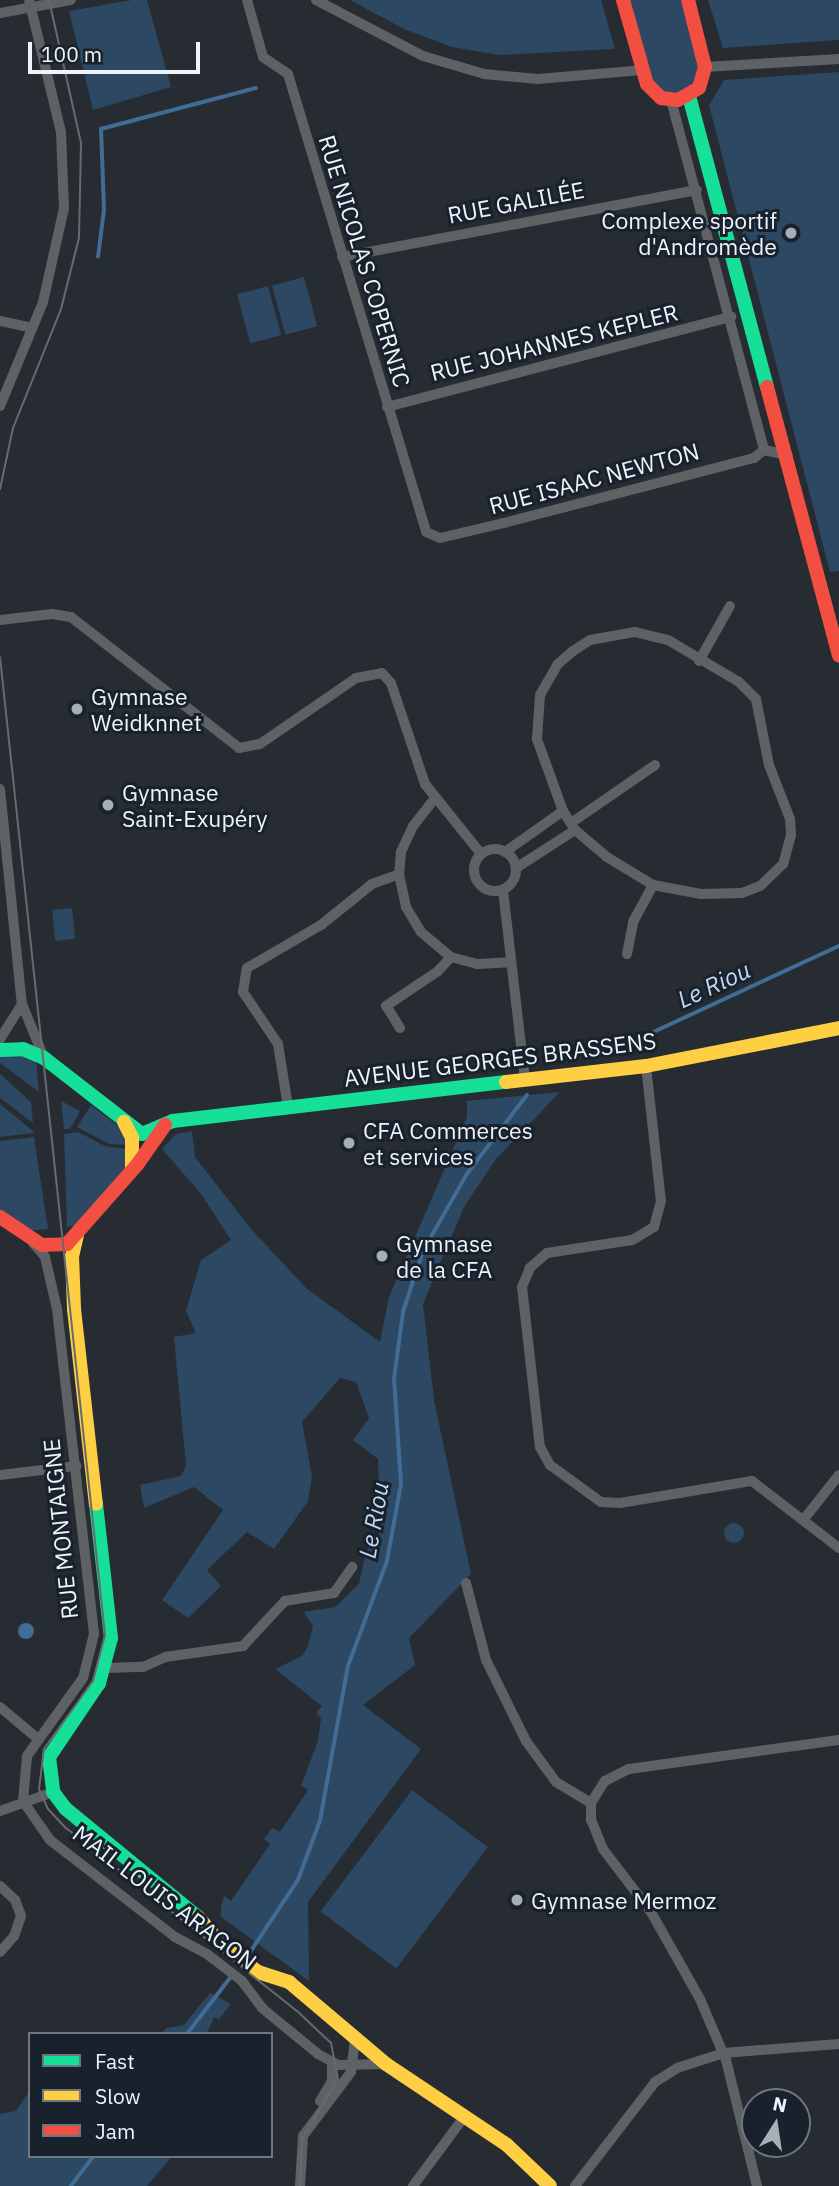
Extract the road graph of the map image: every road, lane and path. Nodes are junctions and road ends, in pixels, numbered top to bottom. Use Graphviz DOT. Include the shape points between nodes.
graph roads {
  1 [pos="71,0"];
  2 [pos="316,0"];
  3 [pos="624,0"];
  4 [pos="688,0"];
  5 [pos="250,2"];
  6 [pos="30,4"];
  7 [pos="0,13"];
  8 [pos="839,59"];
  9 [pos="705,67"];
  10 [pos="642,70"];
  11 [pos="689,96"];
  12 [pos="671,100"];
  13 [pos="697,190"];
  14 [pos="342,257"];
  15 [pos="731,317"];
  16 [pos="0,321"];
  17 [pos="32,328"];
  18 [pos="0,406"];
  19 [pos="387,407"];
  20 [pos="764,450"];
  21 [pos="787,455"];
  22 [pos="431,536"];
  23 [pos="730,606"];
  24 [pos="0,620"];
  25 [pos="839,655"];
  26 [pos="699,661"];
  27 [pos="655,765"];
  28 [pos="0,789"];
  29 [pos="435,798"];
  30 [pos="563,811"];
  31 [pos="573,826"];
  32 [pos="505,852"];
  33 [pos="481,855"];
  34 [pos="516,869"];
  35 [pos="399,874"];
  36 [pos="653,885"];
  37 [pos="503,890"];
  38 [pos="627,954"];
  39 [pos="451,957"];
  40 [pos="510,962"];
  41 [pos="22,1004"];
  42 [pos="400,1028"];
  43 [pos="839,1028"];
  44 [pos="0,1040"];
  45 [pos="0,1049"];
  46 [pos="44,1058"];
  47 [pos="646,1066"];
  48 [pos="525,1081"];
  49 [pos="288,1107"];
  50 [pos="122,1119"];
  51 [pos="163,1127"];
  52 [pos="132,1168"];
  53 [pos="0,1216"];
  54 [pos="77,1235"];
  55 [pos="29,1240"];
  56 [pos="76,1466"];
  57 [pos="0,1475"];
  58 [pos="839,1475"];
  59 [pos="804,1519"];
  60 [pos="839,1548"];
  61 [pos="352,1567"];
  62 [pos="466,1583"];
  63 [pos="106,1668"];
  64 [pos="0,1707"];
  65 [pos="37,1738"];
  66 [pos="839,1740"];
  67 [pos="52,1792"];
  68 [pos="23,1801"];
  69 [pos="591,1802"];
  70 [pos="0,1811"];
  71 [pos="0,1886"];
  72 [pos="0,1952"];
  73 [pos="355,2039"];
  74 [pos="839,2044"];
  75 [pos="724,2053"];
  76 [pos="332,2062"];
  77 [pos="354,2063"];
  78 [pos="386,2064"];
  79 [pos="464,2117"];
  80 [pos="295,2186"];
  81 [pos="300,2186"];
  82 [pos="413,2186"];
  83 [pos="550,2186"];
  84 [pos="575,2186"];
  85 [pos="757,2186"];
  1 -- 6 [label="street"];
  2 -- 10 [label="street" via="423,56 484,74 538,79"];
  3 -- 10 [label="street"];
  4 -- 9 [label="street"];
  5 -- 14 [label="street, RUE NICOLAS COPERNIC" via="263,57 288,74"];
  6 -- 7 [label="street"];
  6 -- 17 [label="street" via="61,132 64,180 60,237"];
  8 -- 9 [label="street"];
  9 -- 11 [label="street" via="702,83"];
  10 -- 12 [label="street" via="654,92"];
  11 -- 12 [label="street"];
  11 -- 21 [label="street"];
  12 -- 13 [label="street"];
  13 -- 14 [label="street, RUE GALILÉE"];
  13 -- 15 [label="street"];
  14 -- 19 [label="street, RUE NICOLAS COPERNIC"];
  15 -- 19 [label="street, RUE JOHANNES KEPLER"];
  15 -- 20 [label="street"];
  16 -- 17 [label="street"];
  17 -- 18 [label="street"];
  19 -- 22 [label="street, RUE NICOLAS COPERNIC" via="423,525"];
  20 -- 21 [label="street"];
  20 -- 22 [label="street, RUE ISAAC NEWTON" via="754,458 503,523"];
  21 -- 25 [label="street"];
  23 -- 26 [label="street"];
  24 -- 29 [label="street" via="52,614 71,617 239,748 260,744 356,678 382,673 391,683 417,768"];
  26 -- 30 [label="street" via="668,640 635,632 590,640 558,664 540,695 536,714 537,739"];
  26 -- 36 [label="street" via="739,682 756,699 769,765 792,835 783,864 772,877 742,893 701,894"];
  27 -- 31 [label="street"];
  28 -- 41 [label="street"];
  29 -- 33 [label="street"];
  29 -- 35 [label="street" via="406,838"];
  30 -- 31 [label="street"];
  30 -- 32 [label="street"];
  31 -- 34 [label="street"];
  31 -- 36 [label="street" via="607,857"];
  32 -- 33 [label="street"];
  32 -- 34 [label="street"];
  33 -- 37 [label="street" via="476,877 487,889"];
  34 -- 37 [label="street"];
  35 -- 39 [label="street" via="414,922"];
  35 -- 49 [label="street" via="372,884 321,925 247,968 243,992 278,1044"];
  36 -- 38 [label="street" via="633,922"];
  37 -- 40 [label="street"];
  39 -- 40 [label="street" via="477,964"];
  39 -- 42 [label="street" via="386,1006"];
  40 -- 48 [label="street"];
  41 -- 44 [label="street"];
  41 -- 46 [label="street"];
  43 -- 47 [label="street, AVENUE GEORGES BRASSENS"];
  45 -- 46 [label="street" via="23,1049"];
  46 -- 50 [label="street"];
  47 -- 48 [label="street, AVENUE GEORGES BRASSENS"];
  47 -- 59 [label="street" via="662,1200 654,1227 632,1240 547,1253 530,1268 522,1287 540,1447 550,1465 601,1503 752,1481"];
  48 -- 49 [label="street, AVENUE GEORGES BRASSENS"];
  49 -- 51 [label="street, AVENUE GEORGES BRASSENS"];
  50 -- 51 [label="street, AVENUE GEORGES BRASSENS" via="142,1134"];
  50 -- 52 [label="street" via="132,1138"];
  51 -- 52 [label="street"];
  52 -- 54 [label="street"];
  53 -- 55 [label="street"];
  54 -- 55 [label="street" via="57,1247"];
  54 -- 63 [label="street, RUE MONTAIGNE" via="72,1256 74,1309 110,1630"];
  55 -- 56 [label="street, RUE MONTAIGNE" via="49,1268"];
  56 -- 57 [label="street"];
  56 -- 65 [label="street, RUE MONTAIGNE" via="92,1650 83,1678"];
  58 -- 59 [label="street"];
  59 -- 60 [label="street"];
  61 -- 63 [label="street" via="334,1593 285,1601 243,1646 165,1657 143,1667"];
  62 -- 69 [label="street" via="486,1660 526,1741 556,1783"];
  63 -- 67 [label="street, RUE MONTAIGNE" via="93,1695 52,1748 47,1771"];
  64 -- 65 [label="street"];
  65 -- 68 [label="street, RUE MONTAIGNE" via="24,1764"];
  66 -- 69 [label="street" via="629,1769 605,1782"];
  67 -- 68 [label="street"];
  67 -- 73 [label="street, MAIL LOUIS ARAGON" via="66,1809 195,1913 219,1941 258,1972 289,1982"];
  68 -- 70 [label="street"];
  68 -- 76 [label="street, MAIL LOUIS ARAGON" via="50,1840 175,1937 242,1981 262,2008"];
  69 -- 75 [label="street" via="591,1820 603,1849 677,1955"];
  71 -- 72 [label="street" via="15,1900 21,1916 14,1936"];
  73 -- 77 [label="street"];
  73 -- 78 [label="street, MAIL LOUIS ARAGON"];
  74 -- 75 [label="street"];
  75 -- 84 [label="street" via="677,2068 655,2082"];
  75 -- 85 [label="street"];
  76 -- 77 [label="street"];
  76 -- 80 [label="street" via="329,2088 296,2140"];
  77 -- 78 [label="street"];
  77 -- 81 [label="street" via="348,2078 303,2136"];
  78 -- 79 [label="street, MAIL LOUIS ARAGON"];
  79 -- 82 [label="street"];
  79 -- 83 [label="street, MAIL LOUIS ARAGON" via="507,2145"];
}
